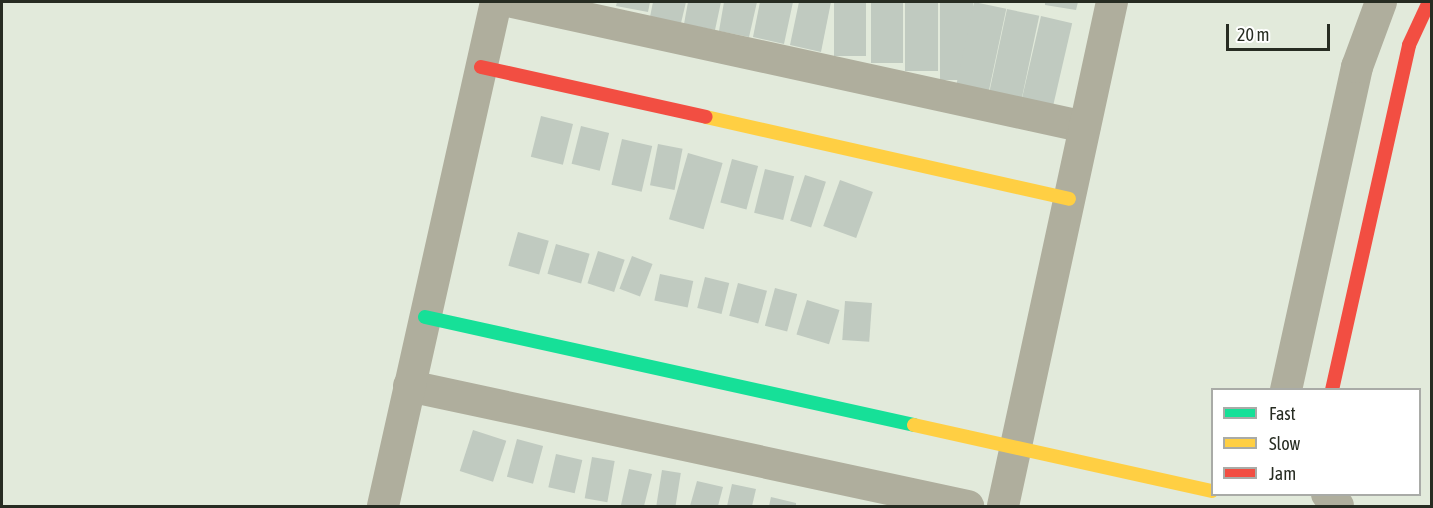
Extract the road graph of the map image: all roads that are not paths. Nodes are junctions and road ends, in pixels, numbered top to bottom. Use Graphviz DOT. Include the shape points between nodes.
graph roads {
  1 [pos="496,2"];
  2 [pos="513,2"];
  3 [pos="1112,2"];
  4 [pos="1382,2"];
  5 [pos="1429,2"];
  6 [pos="481,67"];
  7 [pos="1085,127"];
  8 [pos="1070,199"];
  9 [pos="425,317"];
  10 [pos="410,386"];
  11 [pos="1287,388"];
  12 [pos="1332,388"];
  13 [pos="1016,448"];
  14 [pos="1211,491"];
  15 [pos="383,506"];
  16 [pos="968,507"];
  17 [pos="1004,507"];
  1 -- 6 [label="street"];
  2 -- 7 [label="street"];
  3 -- 7 [label="street"];
  4 -- 11 [label="street" via="1357,67"];
  5 -- 12 [label="street" via="1409,45"];
  6 -- 8 [label="street"];
  6 -- 9 [label="street"];
  7 -- 8 [label="street"];
  8 -- 13 [label="street"];
  9 -- 10 [label="street"];
  9 -- 13 [label="street"];
  10 -- 15 [label="street"];
  10 -- 16 [label="street"];
  13 -- 14 [label="street"];
  13 -- 17 [label="street"];
}
